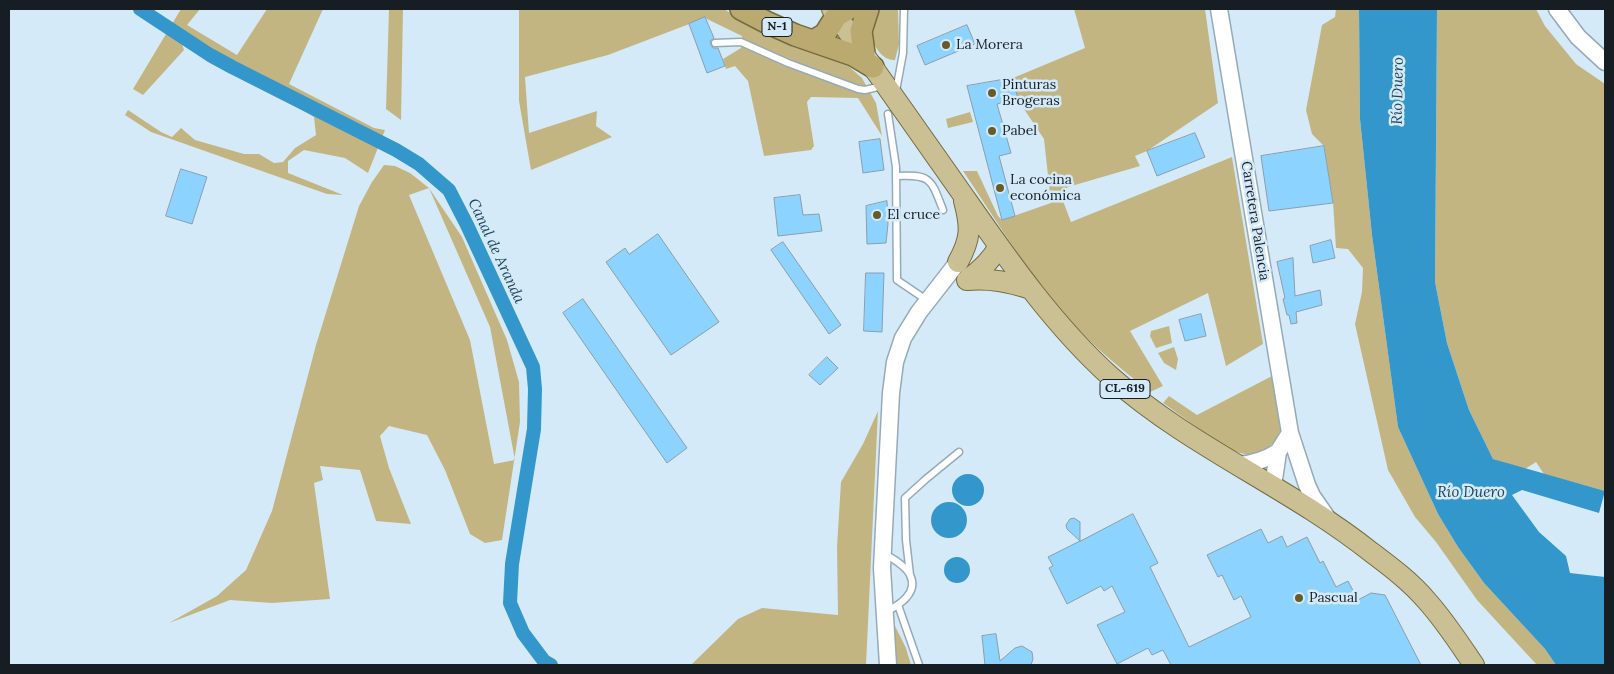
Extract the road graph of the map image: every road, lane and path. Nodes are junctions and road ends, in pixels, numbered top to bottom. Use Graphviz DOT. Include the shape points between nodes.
graph roads {
  1 [pos="742,9"];
  2 [pos="868,9"];
  3 [pos="904,9"];
  4 [pos="1219,9"];
  5 [pos="1557,9"];
  6 [pos="839,11"];
  7 [pos="813,41"];
  8 [pos="715,42"];
  9 [pos="869,60"];
  10 [pos="1605,62"];
  11 [pos="889,99"];
  12 [pos="896,176"];
  13 [pos="962,194"];
  14 [pos="943,210"];
  15 [pos="999,246"];
  16 [pos="958,262"];
  17 [pos="967,280"];
  18 [pos="1031,289"];
  19 [pos="928,301"];
  20 [pos="1290,433"];
  21 [pos="959,452"];
  22 [pos="1278,452"];
  23 [pos="1297,458"];
  24 [pos="1238,465"];
  25 [pos="1273,486"];
  26 [pos="1330,521"];
  27 [pos="883,552"];
  28 [pos="910,575"];
  29 [pos="891,609"];
  30 [pos="888,665"];
  31 [pos="919,665"];
  32 [pos="1474,665"];
  1 -- 7 [label="highway, N-1"];
  2 -- 9 [label="highway" via="861,31"];
  3 -- 11 [label="lane" via="904,53"];
  4 -- 20 [label="street, Carretera Palencia"];
  5 -- 10 [label="street" via="1578,37"];
  6 -- 7 [label="highway" via="825,34"];
  6 -- 9 [label="main road, CL-619"];
  7 -- 9 [label="highway, N-1"];
  8 -- 11 [label="lane" via="741,42 788,63"];
  9 -- 11 [label="main road, CL-619"];
  11 -- 12 [label="lane"];
  11 -- 13 [label="main road, CL-619"];
  12 -- 14 [label="lane" via="921,176 928,180"];
  12 -- 19 [label="lane" via="897,280"];
  13 -- 15 [label="main road, CL-619"];
  13 -- 16 [label="main road" via="969,222 966,248"];
  15 -- 16 [label="main road" via="972,252"];
  15 -- 17 [label="main road" via="984,268"];
  15 -- 18 [label="main road, CL-619"];
  16 -- 19 [label="street"];
  17 -- 18 [label="main road" via="999,280"];
  17 -- 19 [label="street"];
  18 -- 24 [label="main road, CL-619" via="1073,340 1112,378 1165,420"];
  19 -- 27 [label="street" via="903,338 895,362 890,393"];
  20 -- 22 [label="street"];
  20 -- 23 [label="street, Carretera Palencia"];
  21 -- 28 [label="lane" via="905,498"];
  22 -- 24 [label="street" via="1251,464"];
  22 -- 25 [label="street"];
  23 -- 25 [label="street"];
  23 -- 26 [label="street, Carretera Palencia" via="1312,496"];
  24 -- 25 [label="main road, CL-619"];
  25 -- 26 [label="main road, CL-619"];
  26 -- 32 [label="main road, CL-619" via="1394,570 1426,600"];
  27 -- 28 [label="lane"];
  27 -- 29 [label="street"];
  28 -- 29 [label="lane" via="912,587 908,595"];
  29 -- 30 [label="street"];
  29 -- 31 [label="lane"];
}
